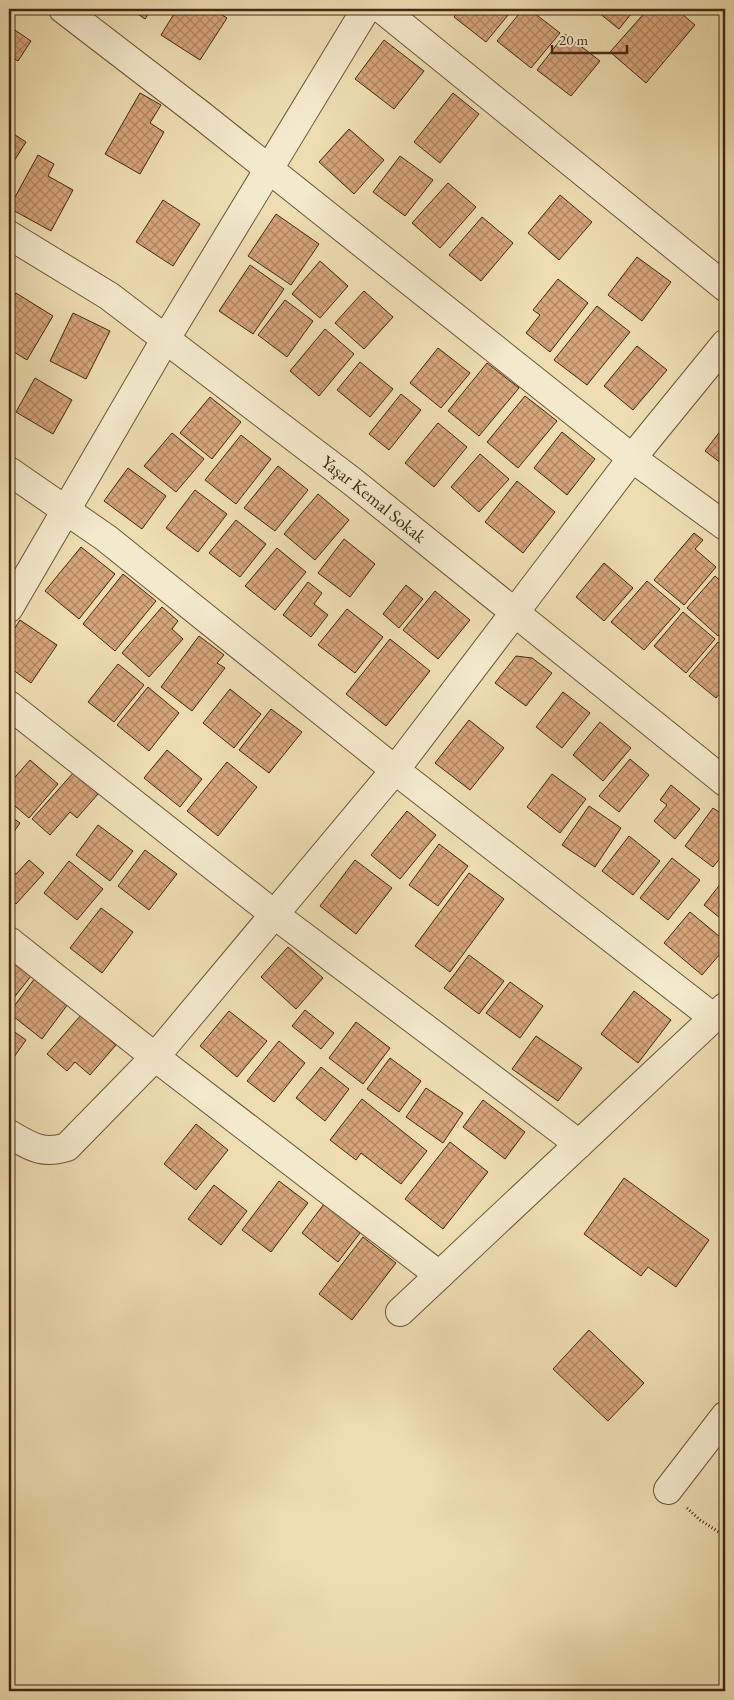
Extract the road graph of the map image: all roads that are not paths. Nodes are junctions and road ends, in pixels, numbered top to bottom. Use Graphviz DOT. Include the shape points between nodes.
graph roads {
  1 [pos="63,9"];
  2 [pos="366,9"];
  3 [pos="382,9"];
  4 [pos="268,169"];
  5 [pos="9,234"];
  6 [pos="725,287"];
  7 [pos="165,340"];
  8 [pos="725,344"];
  9 [pos="632,458"];
  10 [pos="9,471"];
  11 [pos="66,511"];
  12 [pos="725,526"];
  13 [pos="9,608"];
  14 [pos="514,612"];
  15 [pos="9,705"];
  16 [pos="395,770"];
  17 [pos="725,782"];
  18 [pos="275,915"];
  19 [pos="9,941"];
  20 [pos="719,1012"];
  21 [pos="155,1056"];
  22 [pos="9,1134"];
  23 [pos="579,1144"];
  24 [pos="440,1275"];
  25 [pos="400,1312"];
  26 [pos="725,1416"];
  27 [pos="668,1490"];
  1 -- 4 [label="street"];
  2 -- 4 [label="street"];
  3 -- 6 [label="street"];
  4 -- 7 [label="street"];
  4 -- 9 [label="street"];
  5 -- 7 [label="street, Yaşar Kemal Sokak" via="109,296"];
  7 -- 11 [label="street"];
  7 -- 14 [label="street, Yaşar Kemal Sokak" via="353,482"];
  8 -- 9 [label="street"];
  9 -- 12 [label="street"];
  9 -- 14 [label="street"];
  10 -- 11 [label="street"];
  11 -- 13 [label="street"];
  11 -- 16 [label="street" via="106,538"];
  14 -- 16 [label="street"];
  14 -- 17 [label="street, Yaşar Kemal Sokak"];
  15 -- 18 [label="street"];
  16 -- 18 [label="street"];
  16 -- 20 [label="street"];
  18 -- 21 [label="street"];
  18 -- 23 [label="street"];
  19 -- 21 [label="street"];
  20 -- 23 [label="street"];
  21 -- 22 [label="street" via="67,1147 40,1150"];
  21 -- 24 [label="street"];
  23 -- 24 [label="street"];
  24 -- 25 [label="street"];
  26 -- 27 [label="street"];
}
